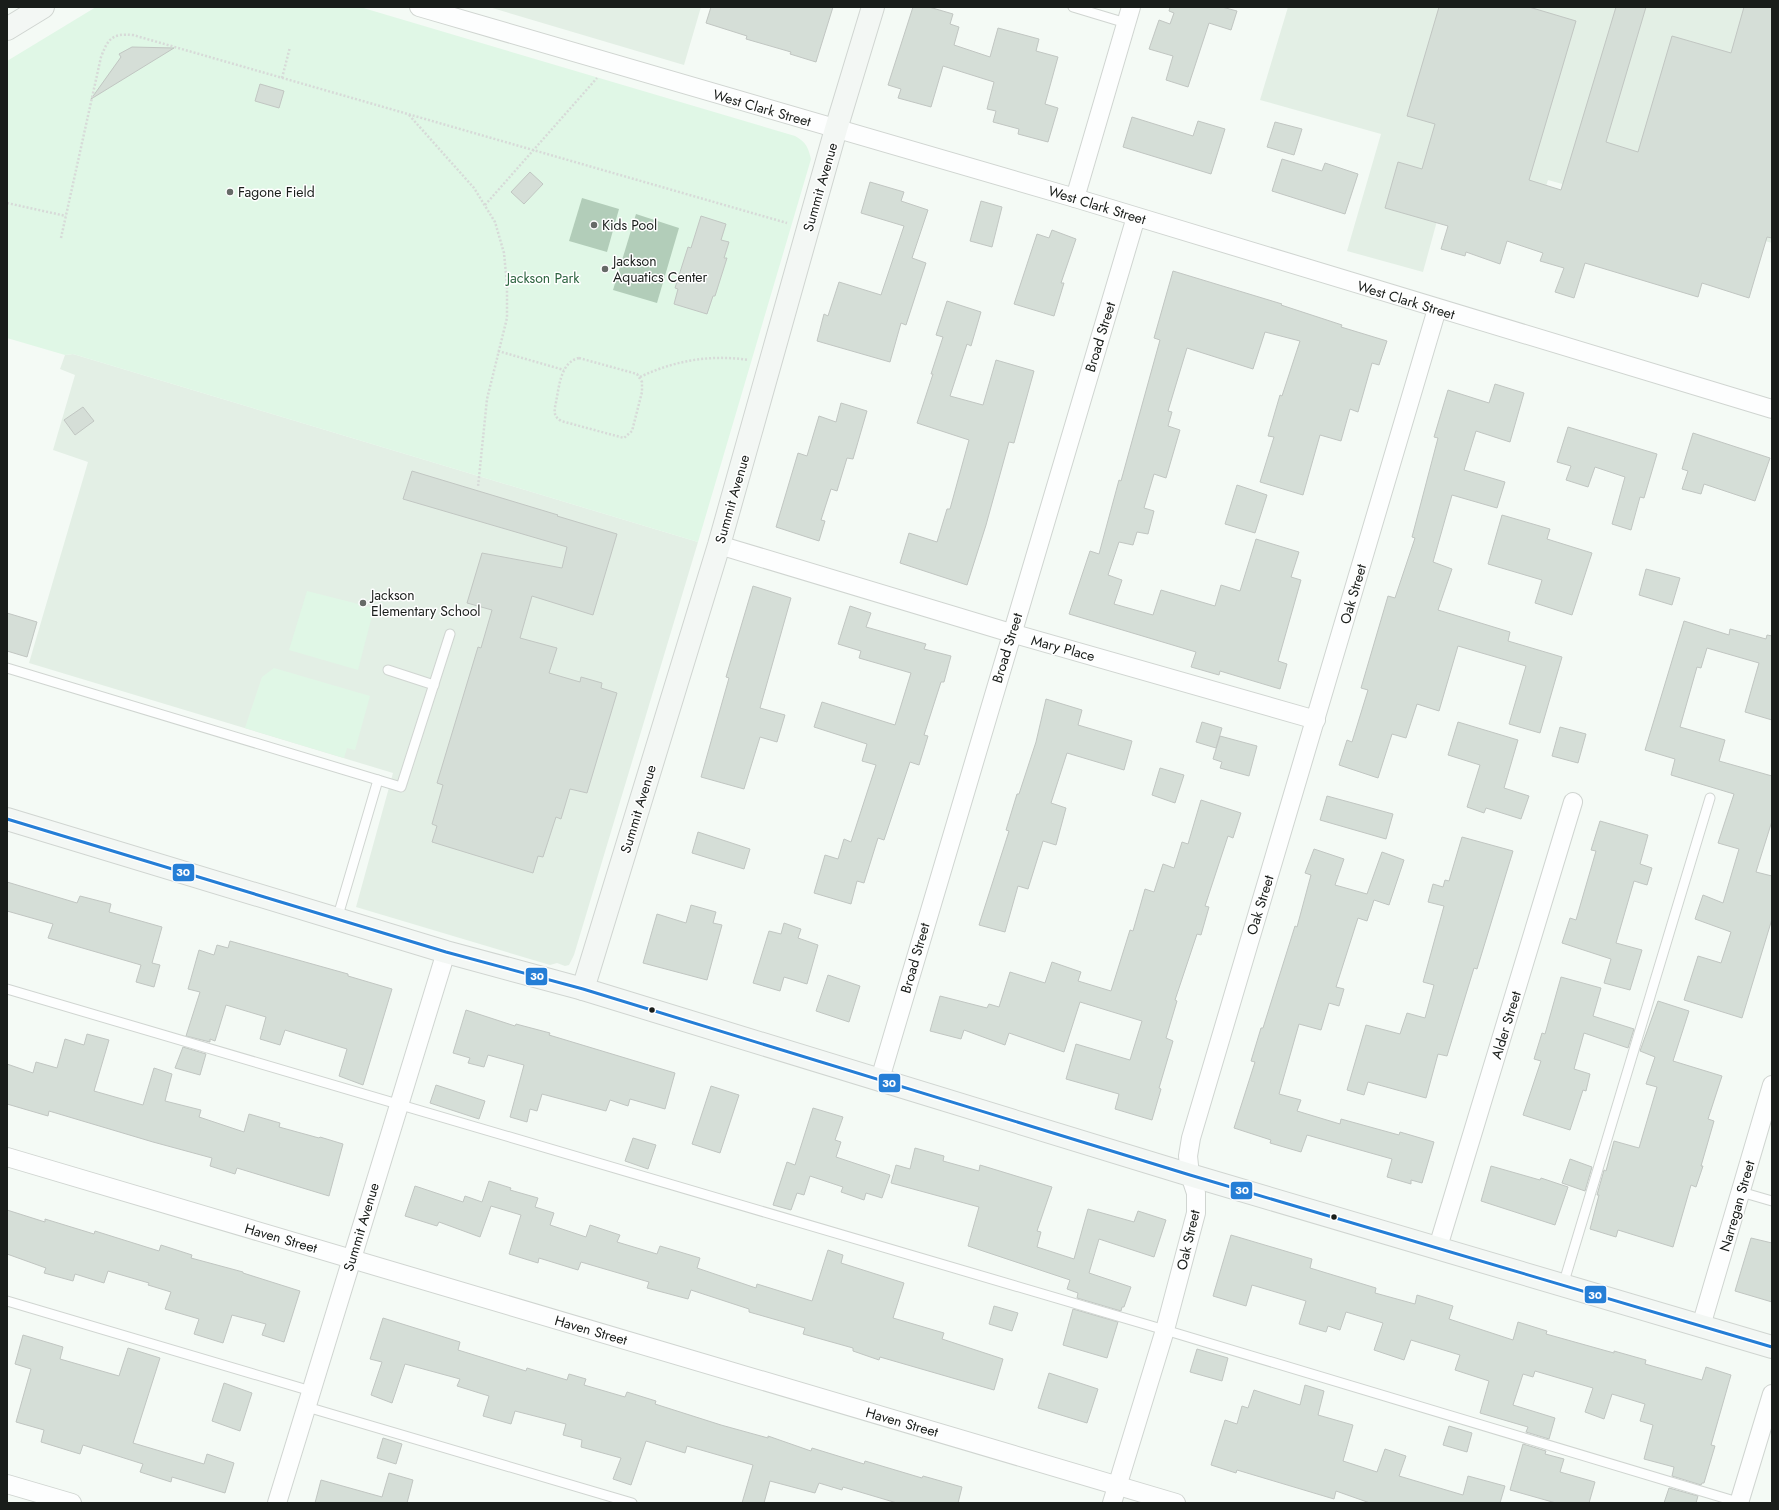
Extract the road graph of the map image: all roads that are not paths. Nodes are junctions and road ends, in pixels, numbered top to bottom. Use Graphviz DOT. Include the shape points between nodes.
graph roads {
  1 [pos="44,7"];
  2 [pos="419,7"];
  3 [pos="873,7"];
  4 [pos="1073,7"];
  5 [pos="1128,15"];
  6 [pos="7,29"];
  7 [pos="836,130"];
  8 [pos="1075,198"];
  9 [pos="1136,217"];
  10 [pos="1437,309"];
  11 [pos="1772,409"];
  12 [pos="719,545"];
  13 [pos="1011,633"];
  14 [pos="450,634"];
  15 [pos="7,668"];
  16 [pos="388,670"];
  17 [pos="434,684"];
  18 [pos="1316,720"];
  19 [pos="378,780"];
  20 [pos="1710,798"];
  21 [pos="1573,802"];
  22 [pos="7,819"];
  23 [pos="337,919"];
  24 [pos="446,952"];
  25 [pos="7,989"];
  26 [pos="583,989"];
  27 [pos="880,1079"];
  28 [pos="1772,1085"];
  29 [pos="398,1104"];
  30 [pos="7,1157"];
  31 [pos="1190,1175"];
  32 [pos="1741,1192"];
  33 [pos="1772,1201"];
  34 [pos="1438,1247"];
  35 [pos="351,1259"];
  36 [pos="1563,1284"];
  37 [pos="7,1301"];
  38 [pos="1701,1326"];
  39 [pos="1165,1330"];
  40 [pos="1772,1347"];
  41 [pos="1772,1394"];
  42 [pos="309,1399"];
  43 [pos="7,1484"];
  44 [pos="1117,1486"];
  45 [pos="72,1503"];
  46 [pos="277,1503"];
  47 [pos="632,1503"];
  48 [pos="1112,1503"];
  49 [pos="1176,1503"];
  50 [pos="1740,1503"];
  1 -- 6 [label="street"];
  2 -- 7 [label="street, West Clark Street"];
  3 -- 7 [label="street, Summit Avenue"];
  4 -- 5 [label="lane"];
  5 -- 8 [label="street"];
  7 -- 8 [label="street, West Clark Street"];
  7 -- 12 [label="street, Summit Avenue"];
  8 -- 9 [label="street, West Clark Street"];
  9 -- 10 [label="street, West Clark Street"];
  9 -- 13 [label="street, Broad Street"];
  10 -- 11 [label="street, West Clark Street"];
  10 -- 18 [label="street, Oak Street"];
  12 -- 13 [label="street, Mary Place"];
  12 -- 26 [label="street, Summit Avenue"];
  13 -- 18 [label="street, Mary Place"];
  13 -- 27 [label="street, Broad Street"];
  14 -- 17 [label="lane"];
  15 -- 19 [label="lane"];
  16 -- 17 [label="lane"];
  17 -- 19 [label="lane" via="401,787"];
  18 -- 31 [label="street, Oak Street" via="1191,1138 1188,1156"];
  19 -- 23 [label="lane"];
  20 -- 36 [label="lane"];
  21 -- 34 [label="street, Alder Street"];
  22 -- 23 [label="street"];
  23 -- 24 [label="street"];
  24 -- 26 [label="street"];
  24 -- 29 [label="street, Summit Avenue"];
  25 -- 29 [label="lane"];
  26 -- 27 [label="street"];
  27 -- 31 [label="street"];
  28 -- 32 [label="street, Narregan Street"];
  29 -- 35 [label="street, Summit Avenue"];
  29 -- 39 [label="lane"];
  30 -- 35 [label="street, Haven Street"];
  31 -- 34 [label="street"];
  31 -- 39 [label="street, Oak Street" via="1196,1193 1196,1213"];
  32 -- 33 [label="lane"];
  32 -- 38 [label="street, Narregan Street"];
  34 -- 36 [label="street"];
  35 -- 42 [label="street, Summit Avenue"];
  35 -- 44 [label="street, Haven Street"];
  36 -- 38 [label="street"];
  37 -- 42 [label="lane"];
  38 -- 40 [label="street"];
  39 -- 44 [label="street, Oak Street"];
  39 -- 50 [label="lane"];
  41 -- 50 [label="street"];
  42 -- 46 [label="street, Summit Avenue"];
  42 -- 47 [label="lane"];
  43 -- 45 [label="street"];
  44 -- 48 [label="street, Oak Street"];
  44 -- 49 [label="street, Haven Street"];
}
